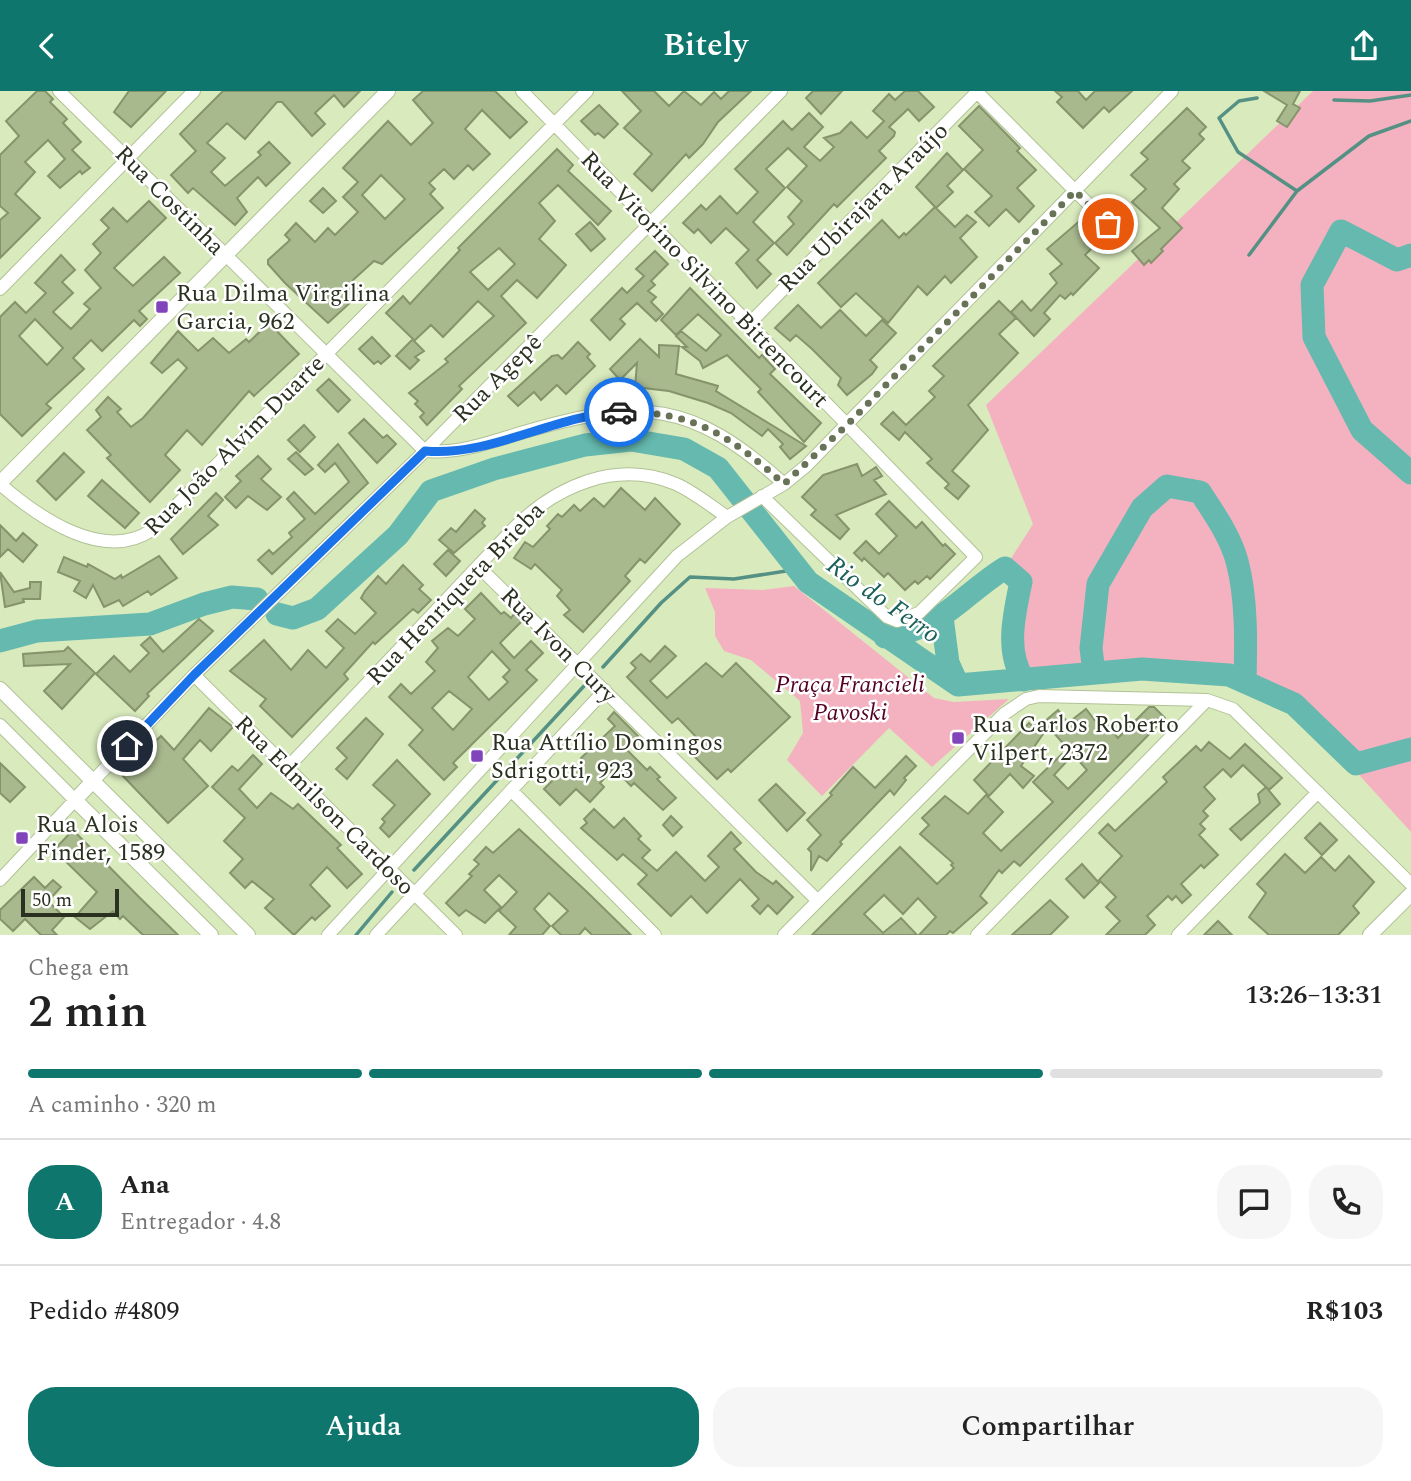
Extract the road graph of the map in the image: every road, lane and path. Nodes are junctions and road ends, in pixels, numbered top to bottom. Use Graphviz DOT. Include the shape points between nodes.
graph roads {
  1 [pos="59,91"];
  2 [pos="194,91"];
  3 [pos="388,91"];
  4 [pos="522,91"];
  5 [pos="587,91"];
  6 [pos="781,91"];
  7 [pos="977,91"];
  8 [pos="1172,91"];
  9 [pos="554,124"];
  10 [pos="128,158"];
  11 [pos="1075,191"];
  12 [pos="651,223"];
  13 [pos="1124,240"];
  14 [pos="226,255"];
  15 [pos="0,289"];
  16 [pos="748,324"];
  17 [pos="327,354"];
  18 [pos="847,425"];
  19 [pos="425,451"];
  20 [pos="0,484"];
  21 [pos="784,484"];
  22 [pos="760,497"];
  23 [pos="727,517"];
  24 [pos="478,566"];
  25 [pos="577,663"];
  26 [pos="194,675"];
  27 [pos="0,689"];
  28 [pos="605,690"];
  29 [pos="1208,701"];
  30 [pos="0,725"];
  31 [pos="288,768"];
  32 [pos="93,781"];
  33 [pos="512,790"];
  34 [pos="1318,792"];
  35 [pos="75,800"];
  36 [pos="389,868"];
  37 [pos="0,880"];
  38 [pos="1411,884"];
  39 [pos="414,894"];
  40 [pos="1411,894"];
  41 [pos="818,901"];
  42 [pos="211,935"];
  43 [pos="248,935"];
  44 [pos="328,935"];
  45 [pos="376,935"];
  46 [pos="456,935"];
  47 [pos="655,935"];
  48 [pos="784,935"];
  49 [pos="976,935"];
  50 [pos="1178,935"];
  51 [pos="1370,935"];
  1 -- 10 [label="street, Rua Costinha"];
  2 -- 10 [label="street"];
  3 -- 14 [label="street"];
  4 -- 9 [label="street, Rua Vitorino Silvino Bittencourt"];
  5 -- 9 [label="street, Rua João Alvim Duarte"];
  6 -- 12 [label="street, Rua Agepê"];
  7 -- 11 [label="street"];
  7 -- 16 [label="street, Rua Ubirajara Araújo"];
  8 -- 11 [label="street"];
  9 -- 12 [label="street, Rua Vitorino Silvino Bittencourt"];
  9 -- 17 [label="street, Rua João Alvim Duarte"];
  10 -- 14 [label="street, Rua Costinha"];
  10 -- 15 [label="street"];
  11 -- 13 [label="street"];
  11 -- 18 [label="street"];
  12 -- 16 [label="street, Rua Vitorino Silvino Bittencourt"];
  12 -- 19 [label="street, Rua Agepê"];
  14 -- 17 [label="street, Rua Costinha"];
  14 -- 20 [label="street"];
  16 -- 18 [label="street, Rua Vitorino Silvino Bittencourt"];
  17 -- 19 [label="street, Rua Costinha"];
  17 -- 20 [label="street, Rua João Alvim Duarte" via="141,538 115,543 72,531 33,512"];
  18 -- 21 [label="street"];
  18 -- 22 [label="street, Rua Vitorino Silvino Bittencourt" via="976,557 919,613 897,621 887,617"];
  19 -- 21 [label="street" via="460,451 579,417 660,413 719,432"];
  19 -- 26 [label="street, Rua Agepê"];
  21 -- 22 [label="street"];
  22 -- 23 [label="street"];
  23 -- 24 [label="street, Rua Henriqueta Brieba" via="676,484 632,476 584,481 547,498"];
  23 -- 25 [label="street" via="677,556"];
  24 -- 25 [label="street, Rua Ivon Cury"];
  24 -- 31 [label="street, Rua Henriqueta Brieba"];
  25 -- 28 [label="street, Rua Ivon Cury"];
  25 -- 36 [label="street"];
  26 -- 31 [label="street, Rua Edmilson Cardoso"];
  26 -- 32 [label="street, Rua Agepê"];
  27 -- 32 [label="street"];
  28 -- 33 [label="street"];
  28 -- 41 [label="street, Rua Ivon Cury"];
  29 -- 34 [label="street" via="1242,715"];
  29 -- 41 [label="street" via="1050,695 1026,699 1004,714"];
  29 -- 49 [label="street"];
  30 -- 35 [label="street"];
  31 -- 36 [label="street, Rua Edmilson Cardoso"];
  32 -- 35 [label="street"];
  32 -- 43 [label="street"];
  33 -- 39 [label="street"];
  33 -- 47 [label="street"];
  34 -- 38 [label="street"];
  34 -- 50 [label="street"];
  35 -- 37 [label="street"];
  35 -- 42 [label="street"];
  36 -- 39 [label="street, Rua Edmilson Cardoso"];
  36 -- 44 [label="street"];
  39 -- 45 [label="street"];
  39 -- 46 [label="street, Rua Edmilson Cardoso"];
  40 -- 51 [label="street"];
  41 -- 48 [label="street"];
}
